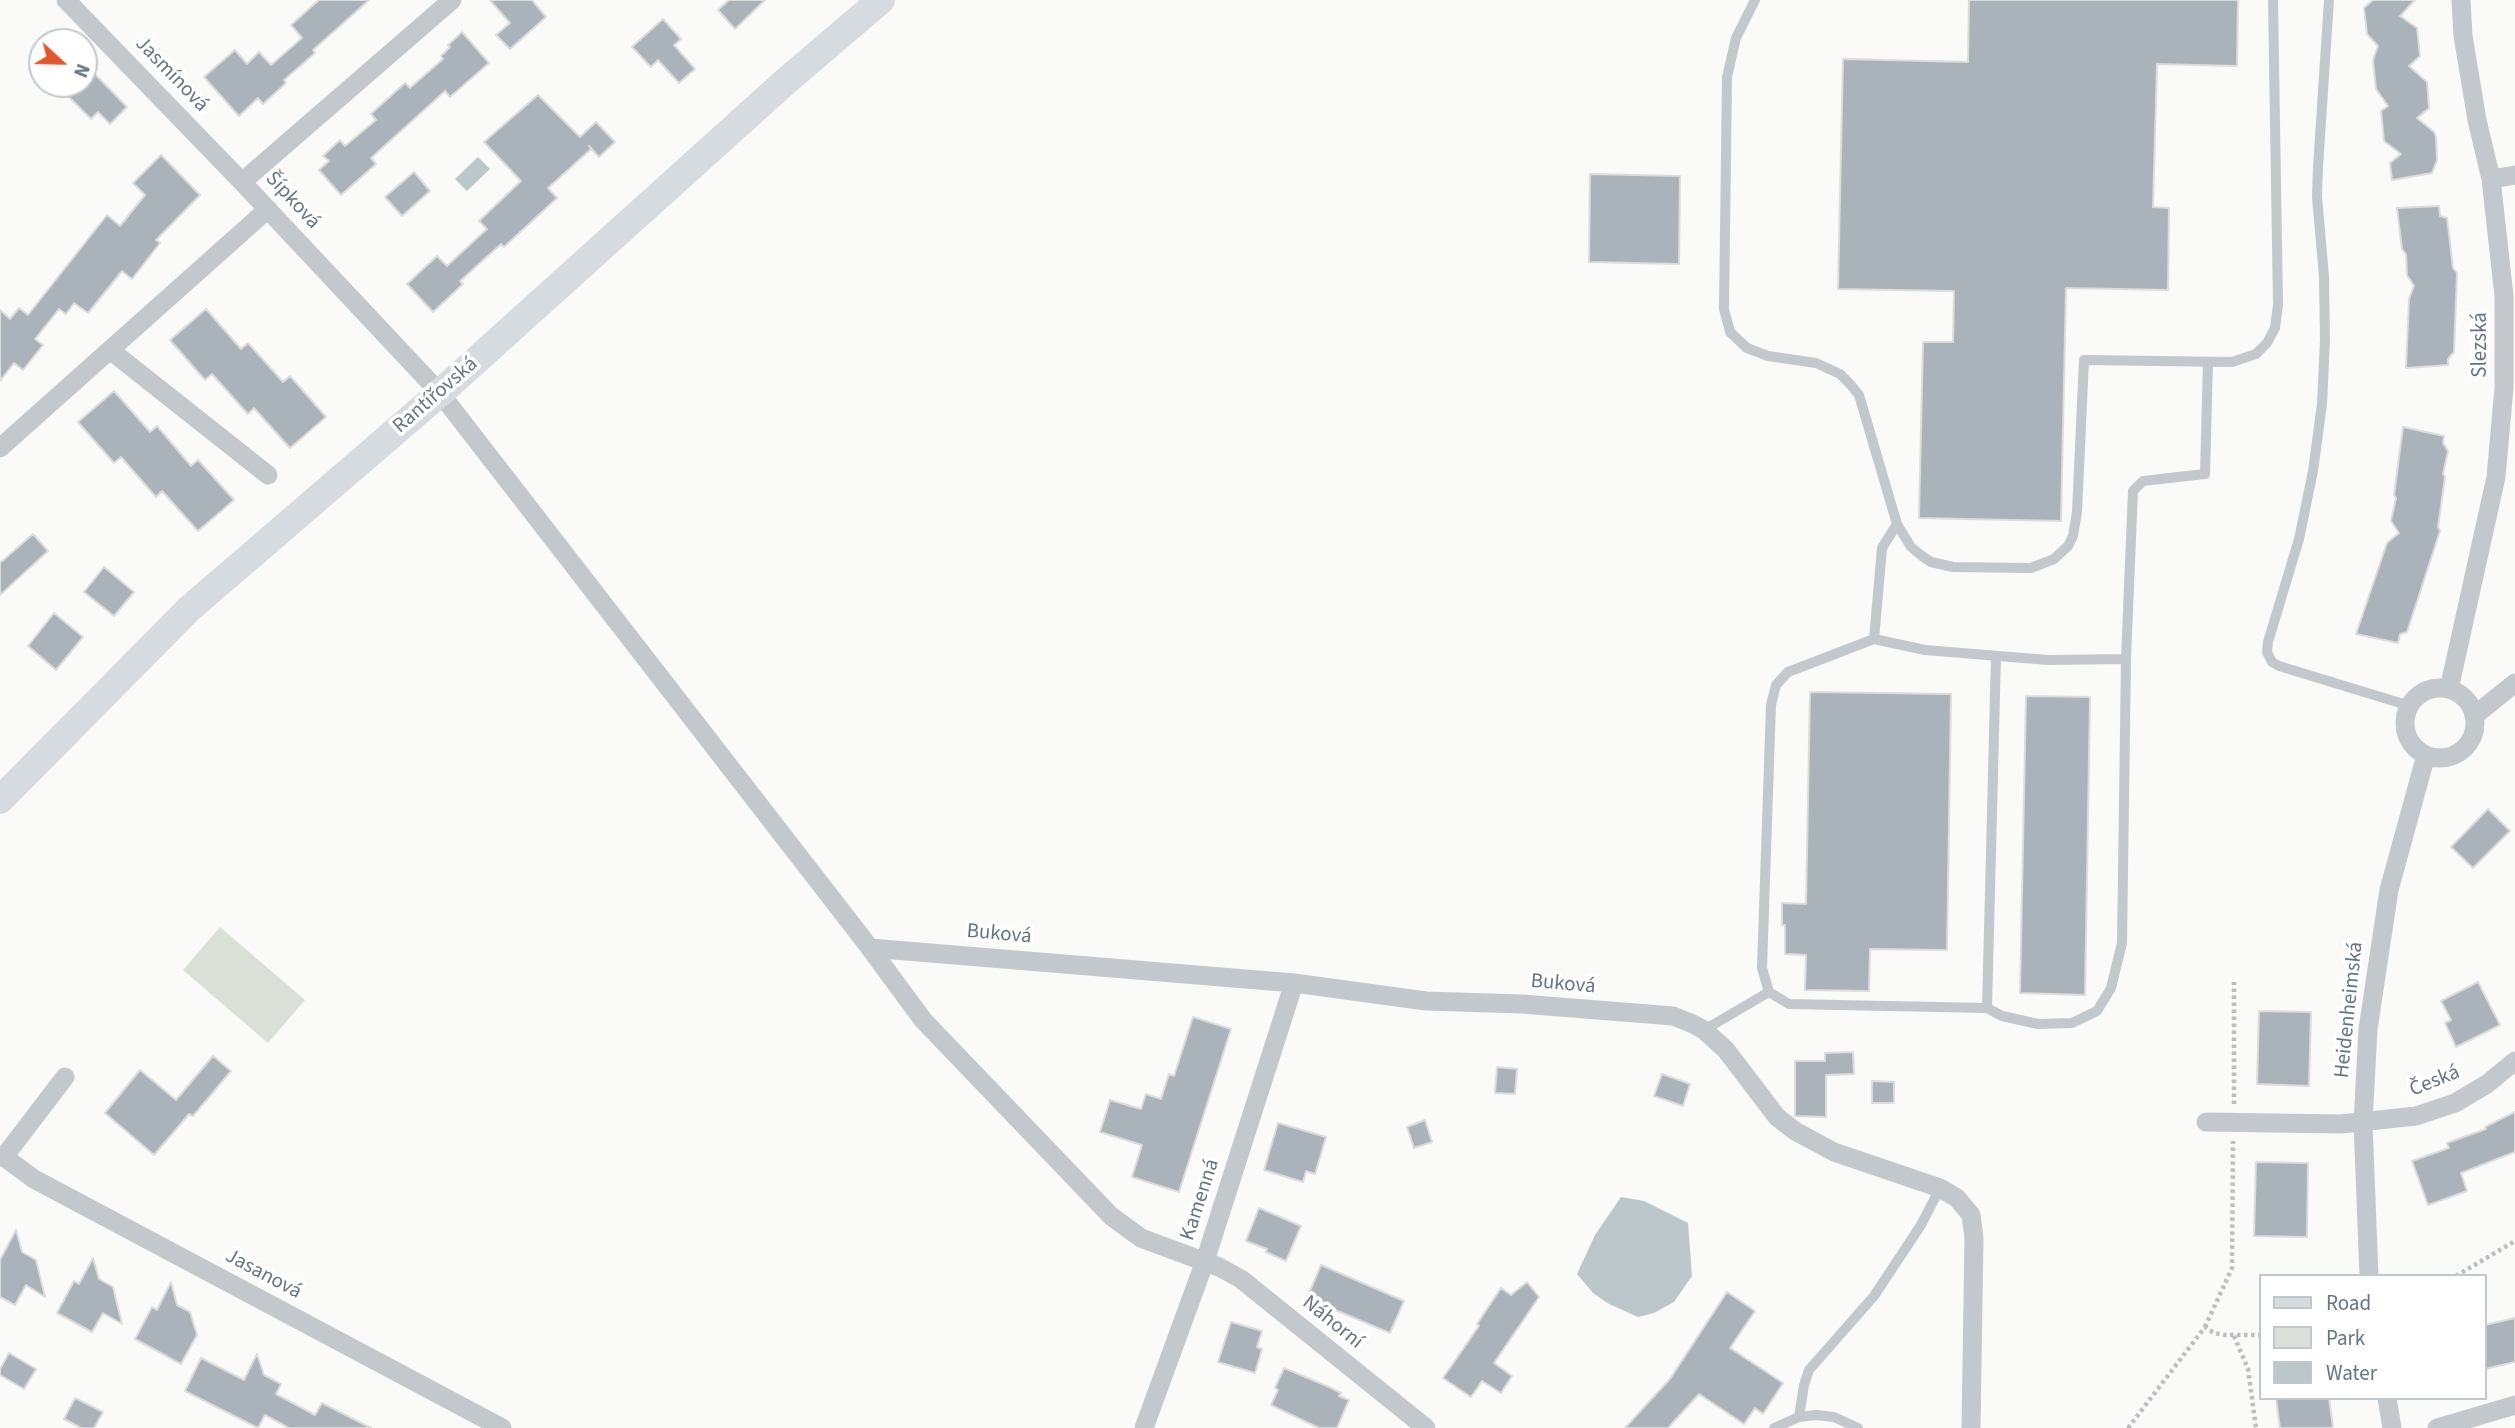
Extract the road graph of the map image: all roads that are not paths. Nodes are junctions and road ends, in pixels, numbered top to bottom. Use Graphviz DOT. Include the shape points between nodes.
graph roads {
  1 [pos="66,0"];
  2 [pos="452,0"];
  3 [pos="881,0"];
  4 [pos="1755,0"];
  5 [pos="2273,0"];
  6 [pos="2329,0"];
  7 [pos="2461,0"];
  8 [pos="2515,175"];
  9 [pos="2491,179"];
  10 [pos="242,182"];
  11 [pos="268,209"];
  12 [pos="110,350"];
  13 [pos="2208,362"];
  14 [pos="440,393"];
  15 [pos="0,448"];
  16 [pos="268,475"];
  17 [pos="1897,524"];
  18 [pos="1874,639"];
  19 [pos="1996,656"];
  20 [pos="2126,659"];
  21 [pos="2515,683"];
  22 [pos="2449,689"];
  23 [pos="2410,706"];
  24 [pos="2474,716"];
  25 [pos="2426,755"];
  26 [pos="0,800"];
  27 [pos="870,948"];
  28 [pos="1294,983"];
  29 [pos="1769,992"];
  30 [pos="1987,1008"];
  31 [pos="1704,1030"];
  32 [pos="2515,1061"];
  33 [pos="65,1077"];
  34 [pos="2206,1122"];
  35 [pos="2363,1123"];
  36 [pos="2,1157"];
  37 [pos="1940,1188"];
  38 [pos="1205,1261"];
  39 [pos="2369,1274"];
  40 [pos="2387,1400"];
  41 [pos="2515,1405"];
  42 [pos="1799,1417"];
  43 [pos="502,1428"];
  44 [pos="1144,1428"];
  45 [pos="1426,1428"];
  46 [pos="1774,1428"];
  47 [pos="1858,1428"];
  48 [pos="1971,1428"];
  49 [pos="2392,1428"];
  50 [pos="2437,1428"];
  1 -- 10 [label="street, Jasmínová"];
  2 -- 10 [label="street, Šípková"];
  3 -- 14 [label="street, Rantířovská"];
  4 -- 17 [label="lane" via="1736,38 1727,77 1724,309 1730,332 1747,348 1816,363 1850,384 1859,395"];
  5 -- 13 [label="lane" via="2275,328 2256,354 2232,362"];
  6 -- 23 [label="lane" via="2317,197 2324,277 2322,404 2302,525 2267,652 2279,666"];
  7 -- 9 [label="street, Slezská" via="2475,108"];
  8 -- 9 [label="street"];
  9 -- 22 [label="street, Slezská" via="2504,296 2504,388 2496,477"];
  10 -- 11 [label="street, Šípková"];
  11 -- 12 [label="street"];
  11 -- 14 [label="street, Šípková"];
  12 -- 15 [label="street"];
  12 -- 16 [label="street"];
  13 -- 17 [label="lane" via="2084,360 2076,525 2068,546 2048,563 2031,568 1942,565 1912,547"];
  13 -- 20 [label="lane" via="2205,474 2143,481 2133,491"];
  14 -- 26 [label="street, Rantířovská" via="189,609"];
  14 -- 27 [label="street, Šípková"];
  17 -- 18 [label="lane" via="1882,548"];
  18 -- 19 [label="lane" via="1925,650"];
  18 -- 29 [label="lane" via="1788,671 1776,685 1771,705 1762,968"];
  19 -- 20 [label="lane"];
  19 -- 30 [label="lane"];
  20 -- 30 [label="lane" via="2122,943 2111,988 2097,1011 2073,1023 2038,1024"];
  21 -- 24 [label="street"];
  22 -- 23 [label="street" via="2426,691"];
  22 -- 24 [label="street" via="2465,699"];
  23 -- 25 [label="street" via="2406,717 2409,740"];
  24 -- 25 [label="street" via="2472,738 2466,747 2447,757"];
  25 -- 35 [label="street, Heidenheimská" via="2382,926 2368,1029"];
  27 -- 28 [label="street, Buková"];
  27 -- 38 [label="street, Náhorní" via="923,1020 1111,1216 1141,1238"];
  28 -- 31 [label="street, Buková" via="1426,1002 1673,1016"];
  28 -- 38 [label="street, Kamenná"];
  29 -- 30 [label="lane" via="1789,1004"];
  29 -- 31 [label="lane"];
  31 -- 37 [label="street, Buková" via="1726,1050 1777,1117 1795,1131 1834,1152"];
  32 -- 35 [label="street, Česká" via="2455,1103 2416,1116"];
  33 -- 36 [label="street, Jasanová"];
  34 -- 35 [label="street, Česká"];
  35 -- 39 [label="street, Heidenheimská"];
  36 -- 43 [label="street, Jasanová" via="34,1179"];
  37 -- 42 [label="lane" via="1922,1225 1874,1296 1809,1370"];
  37 -- 48 [label="street, Buková" via="1957,1198 1971,1215 1974,1238"];
  38 -- 44 [label="street, Kamenná"];
  38 -- 45 [label="street, Náhorní" via="1241,1279"];
  40 -- 49 [label="street"];
  41 -- 50 [label="street"];
  42 -- 46 [label="lane"];
  42 -- 47 [label="lane" via="1834,1417"];
}
